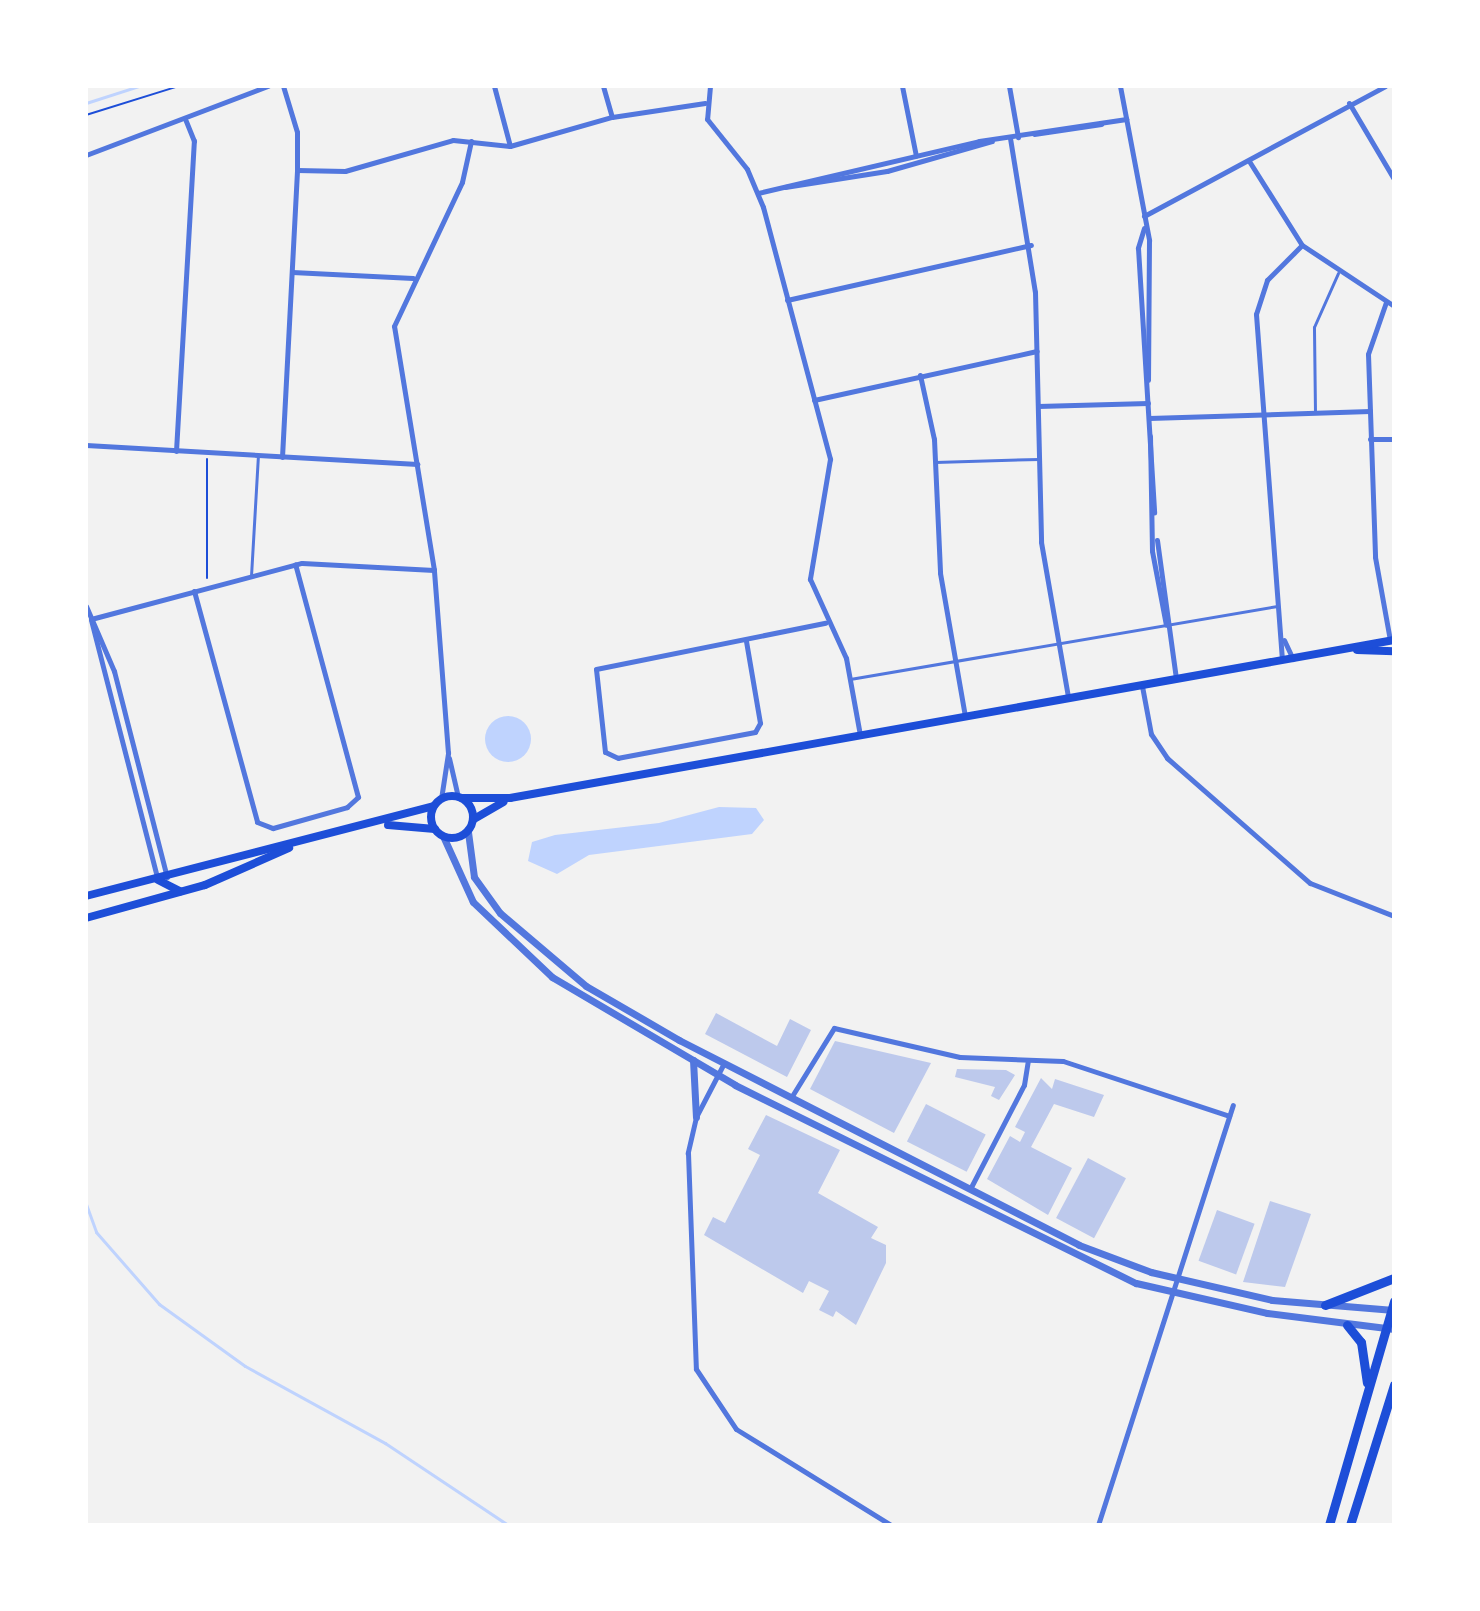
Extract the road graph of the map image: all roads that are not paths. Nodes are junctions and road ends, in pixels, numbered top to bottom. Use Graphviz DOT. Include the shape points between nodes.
graph roads {
  1 [pos="268,86"];
  2 [pos="283,86"];
  3 [pos="494,86"];
  4 [pos="603,86"];
  5 [pos="710,86"];
  6 [pos="902,86"];
  7 [pos="1009,86"];
  8 [pos="1120,86"];
  9 [pos="1385,86"];
  10 [pos="1369,89"];
  11 [pos="705,103"];
  12 [pos="1349,103"];
  13 [pos="612,117"];
  14 [pos="1126,119"];
  15 [pos="186,121"];
  16 [pos="1018,137"];
  17 [pos="1010,138"];
  18 [pos="471,141"];
  19 [pos="993,141"];
  20 [pos="510,146"];
  21 [pos="916,154"];
  22 [pos="86,155"];
  23 [pos="1249,161"];
  24 [pos="918,163"];
  25 [pos="297,170"];
  26 [pos="1394,179"];
  27 [pos="785,187"];
  28 [pos="758,193"];
  29 [pos="1144,216"];
  30 [pos="1144,227"];
  31 [pos="1031,245"];
  32 [pos="1302,245"];
  33 [pos="292,272"];
  34 [pos="1338,273"];
  35 [pos="413,278"];
  36 [pos="787,300"];
  37 [pos="1386,302"];
  38 [pos="1394,306"];
  39 [pos="1037,351"];
  40 [pos="920,375"];
  41 [pos="1148,380"];
  42 [pos="814,400"];
  43 [pos="1148,403"];
  44 [pos="1038,406"];
  45 [pos="1370,411"];
  46 [pos="1315,413"];
  47 [pos="1263,414"];
  48 [pos="1149,418"];
  49 [pos="1150,436"];
  50 [pos="1370,439"];
  51 [pos="1394,439"];
  52 [pos="86,445"];
  53 [pos="176,451"];
  54 [pos="258,456"];
  55 [pos="282,457"];
  56 [pos="1040,459"];
  57 [pos="935,462"];
  58 [pos="417,464"];
  59 [pos="1154,513"];
  60 [pos="1156,539"];
  61 [pos="295,564"];
  62 [pos="434,570"];
  63 [pos="251,576"];
  64 [pos="194,591"];
  65 [pos="86,606"];
  66 [pos="1277,606"];
  67 [pos="91,619"];
  68 [pos="825,623"];
  69 [pos="1166,625"];
  70 [pos="1283,635"];
  71 [pos="1392,640"];
  72 [pos="746,641"];
  73 [pos="1058,643"];
  74 [pos="1344,650"];
  75 [pos="1394,651"];
  76 [pos="1293,659"];
  77 [pos="1282,660"];
  78 [pos="955,661"];
  79 [pos="114,671"];
  80 [pos="104,674"];
  81 [pos="850,679"];
  82 [pos="1176,679"];
  83 [pos="1141,685"];
  84 [pos="1068,698"];
  85 [pos="965,716"];
  86 [pos="860,735"];
  87 [pos="448,753"];
  88 [pos="460,798"];
  89 [pos="510,798"];
  90 [pos="438,803"];
  91 [pos="474,819"];
  92 [pos="377,824"];
  93 [pos="435,829"];
  94 [pos="468,832"];
  95 [pos="443,836"];
  96 [pos="308,839"];
  97 [pos="162,879"];
  98 [pos="187,891"];
  99 [pos="86,896"];
  100 [pos="1394,916"];
  101 [pos="86,918"];
  102 [pos="1028,1059"];
  103 [pos="693,1060"];
  104 [pos="724,1063"];
  105 [pos="719,1074"];
  106 [pos="792,1096"];
  107 [pos="1233,1105"];
  108 [pos="1229,1116"];
  109 [pos="696,1117"];
  110 [pos="970,1189"];
  111 [pos="1174,1278"];
  112 [pos="1394,1278"];
  113 [pos="1170,1292"];
  114 [pos="1325,1305"];
  115 [pos="1393,1307"];
  116 [pos="1347,1325"];
  117 [pos="1390,1329"];
  118 [pos="1394,1385"];
  119 [pos="1368,1386"];
  120 [pos="891,1525"];
  121 [pos="1098,1525"];
  122 [pos="1329,1525"];
  123 [pos="1350,1525"];
  1 -- 15 [label="street" via="204,106"];
  2 -- 25 [label="street" via="297,132"];
  3 -- 20 [label="street"];
  4 -- 13 [label="street"];
  5 -- 11 [label="street"];
  6 -- 21 [label="street"];
  7 -- 16 [label="street"];
  8 -- 14 [label="street"];
  9 -- 10 [label="street"];
  10 -- 12 [label="street"];
  11 -- 13 [label="street"];
  11 -- 28 [label="street" via="715,135"];
  12 -- 23 [label="street"];
  12 -- 26 [label="street"];
  13 -- 20 [label="street"];
  14 -- 16 [label="street"];
  14 -- 29 [label="street"];
  15 -- 22 [label="street"];
  15 -- 53 [label="street" via="194,141"];
  16 -- 17 [label="street"];
  17 -- 19 [label="street"];
  17 -- 31 [label="street"];
  18 -- 20 [label="street"];
  18 -- 25 [label="street" via="436,143 345,171"];
  18 -- 35 [label="street" via="462,182"];
  19 -- 21 [label="street"];
  19 -- 24 [label="street"];
  21 -- 24 [label="street"];
  21 -- 27 [label="street"];
  23 -- 29 [label="street"];
  23 -- 32 [label="street"];
  24 -- 27 [label="street"];
  25 -- 33 [label="street"];
  27 -- 28 [label="street"];
  28 -- 36 [label="street"];
  29 -- 30 [label="street"];
  30 -- 41 [label="street" via="1153,346"];
  30 -- 41 [label="street" via="1138,248"];
  31 -- 36 [label="street"];
  31 -- 39 [label="street"];
  32 -- 34 [label="street"];
  32 -- 47 [label="street" via="1258,298"];
  33 -- 35 [label="street"];
  33 -- 55 [label="street"];
  34 -- 37 [label="street"];
  34 -- 46 [label="lane" via="1314,327"];
  35 -- 58 [label="street" via="394,326"];
  36 -- 42 [label="street"];
  37 -- 38 [label="street"];
  37 -- 45 [label="street" via="1369,346"];
  39 -- 40 [label="street"];
  39 -- 44 [label="street"];
  40 -- 42 [label="street"];
  40 -- 57 [label="street"];
  41 -- 43 [label="street"];
  42 -- 68 [label="street" via="832,466 810,557"];
  43 -- 44 [label="street"];
  43 -- 48 [label="street"];
  44 -- 56 [label="street"];
  45 -- 46 [label="street"];
  45 -- 50 [label="street"];
  46 -- 47 [label="street"];
  47 -- 48 [label="street"];
  47 -- 66 [label="street"];
  48 -- 49 [label="street"];
  49 -- 59 [label="street"];
  49 -- 59 [label="street" via="1145,447"];
  50 -- 51 [label="street"];
  50 -- 71 [label="street" via="1375,557"];
  52 -- 53 [label="street"];
  53 -- 54 [label="street"];
  54 -- 55 [label="street"];
  54 -- 63 [label="lane"];
  55 -- 58 [label="street"];
  56 -- 57 [label="lane"];
  56 -- 73 [label="street" via="1041,542"];
  57 -- 78 [label="street" via="938,558"];
  58 -- 62 [label="street"];
  59 -- 60 [label="street"];
  60 -- 69 [label="street"];
  60 -- 69 [label="street" via="1156,594"];
  61 -- 62 [label="street"];
  61 -- 63 [label="street"];
  61 -- 64 [label="street" via="358,797 352,805 273,828 257,822"];
  62 -- 87 [label="street"];
  63 -- 64 [label="street"];
  64 -- 67 [label="street"];
  65 -- 67 [label="street"];
  66 -- 69 [label="lane"];
  66 -- 70 [label="street"];
  67 -- 79 [label="street"];
  67 -- 80 [label="street"];
  68 -- 72 [label="street"];
  68 -- 81 [label="street" via="843,648"];
  69 -- 73 [label="lane"];
  69 -- 82 [label="street"];
  70 -- 76 [label="street"];
  70 -- 77 [label="street"];
  71 -- 74 [label="main road"];
  72 -- 72 [label="street" via="596,669 605,752 618,758 757,730"];
  73 -- 78 [label="lane"];
  73 -- 84 [label="street"];
  74 -- 75 [label="main road"];
  74 -- 76 [label="main road"];
  76 -- 77 [label="main road"];
  77 -- 82 [label="main road"];
  78 -- 81 [label="lane"];
  78 -- 85 [label="street"];
  79 -- 80 [label="street"];
  79 -- 97 [label="street"];
  80 -- 97 [label="street"];
  81 -- 86 [label="street"];
  82 -- 83 [label="main road"];
  83 -- 84 [label="main road"];
  83 -- 100 [label="street" via="1151,734 1167,758 1310,883"];
  84 -- 85 [label="main road"];
  85 -- 86 [label="main road"];
  86 -- 89 [label="main road"];
  87 -- 88 [label="street"];
  87 -- 90 [label="street"];
  88 -- 89 [label="main road"];
  88 -- 90 [label="main road"];
  88 -- 91 [label="main road"];
  89 -- 91 [label="main road"];
  90 -- 92 [label="main road"];
  90 -- 93 [label="main road"];
  91 -- 94 [label="main road"];
  92 -- 93 [label="main road"];
  92 -- 96 [label="main road"];
  93 -- 95 [label="main road"];
  94 -- 95 [label="main road"];
  94 -- 104 [label="street" via="474,877 508,921 595,992"];
  95 -- 103 [label="street" via="466,891 493,924 584,1001"];
  96 -- 97 [label="main road"];
  96 -- 98 [label="main road"];
  97 -- 98 [label="main road" via="169,890"];
  97 -- 99 [label="main road"];
  98 -- 101 [label="main road"];
  102 -- 106 [label="street" via="960,1057 831,1028"];
  102 -- 108 [label="street" via="1069,1063"];
  102 -- 110 [label="street" via="1024,1085"];
  103 -- 105 [label="street"];
  103 -- 109 [label="street"];
  104 -- 105 [label="street"];
  104 -- 106 [label="street"];
  105 -- 109 [label="street"];
  105 -- 113 [label="street" via="1058,1249"];
  106 -- 110 [label="street"];
  107 -- 108 [label="street"];
  108 -- 111 [label="street"];
  109 -- 120 [label="street" via="688,1153 690,1328 702,1383 744,1435"];
  110 -- 111 [label="street" via="1079,1245"];
  111 -- 113 [label="street"];
  111 -- 114 [label="street"];
  112 -- 114 [label="highway"];
  113 -- 116 [label="street"];
  113 -- 121 [label="street"];
  114 -- 115 [label="street"];
  115 -- 117 [label="highway"];
  116 -- 117 [label="street"];
  116 -- 119 [label="highway" via="1361,1342"];
  117 -- 119 [label="highway"];
  118 -- 123 [label="highway"];
  119 -- 122 [label="highway"];
}
